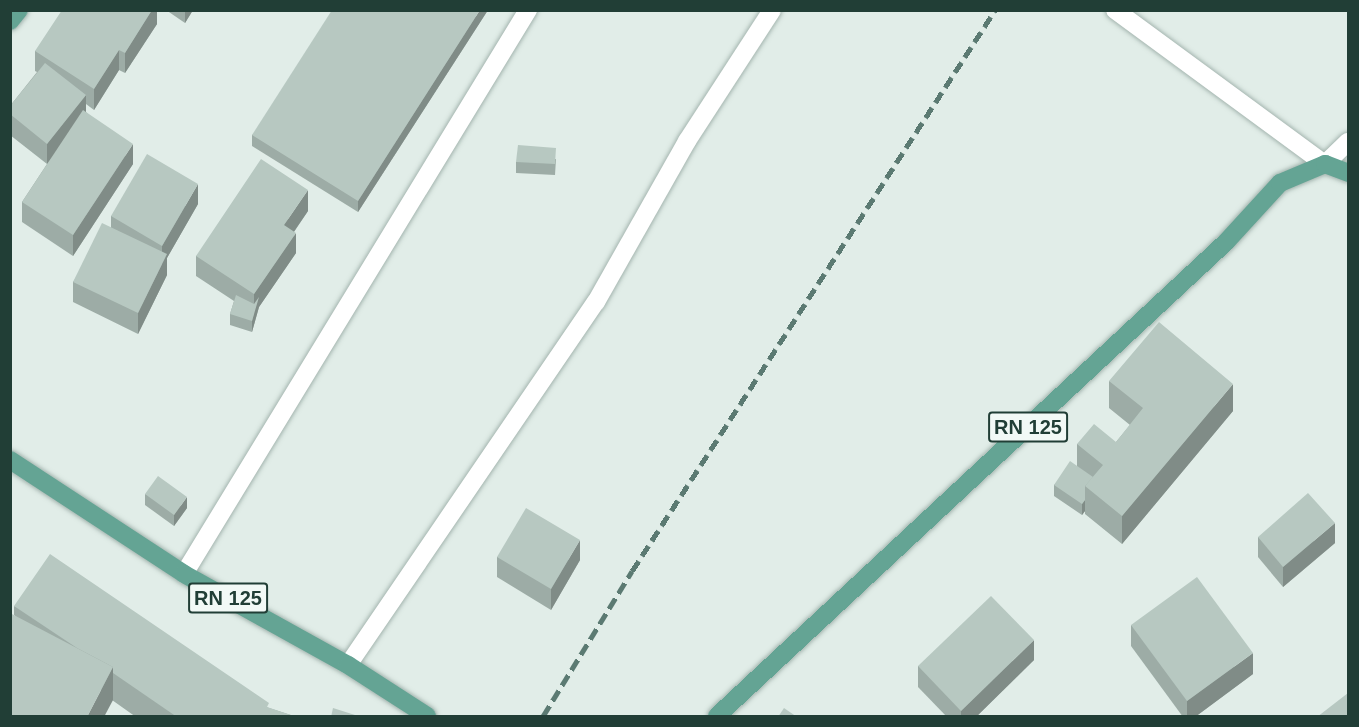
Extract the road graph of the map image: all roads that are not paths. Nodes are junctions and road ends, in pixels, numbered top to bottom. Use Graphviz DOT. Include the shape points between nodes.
graph roads {
  1 [pos="19,10"];
  2 [pos="528,10"];
  3 [pos="772,10"];
  4 [pos="1115,10"];
  5 [pos="10,21"];
  6 [pos="1348,142"];
  7 [pos="1325,164"];
  8 [pos="1348,173"];
  9 [pos="10,452"];
  10 [pos="10,460"];
  11 [pos="32,474"];
  12 [pos="184,574"];
  13 [pos="348,665"];
  14 [pos="427,717"];
  15 [pos="717,717"];
  1 -- 5 [label="main road"];
  2 -- 12 [label="street"];
  3 -- 13 [label="street" via="687,141 596,302"];
  4 -- 7 [label="street"];
  6 -- 7 [label="street"];
  7 -- 8 [label="main road"];
  7 -- 15 [label="main road, RN 125" via="1280,183 1226,242"];
  9 -- 11 [label="main road"];
  10 -- 11 [label="main road"];
  11 -- 12 [label="main road, RN 125"];
  12 -- 13 [label="main road, RN 125"];
  13 -- 14 [label="main road, RN 125"];
}
